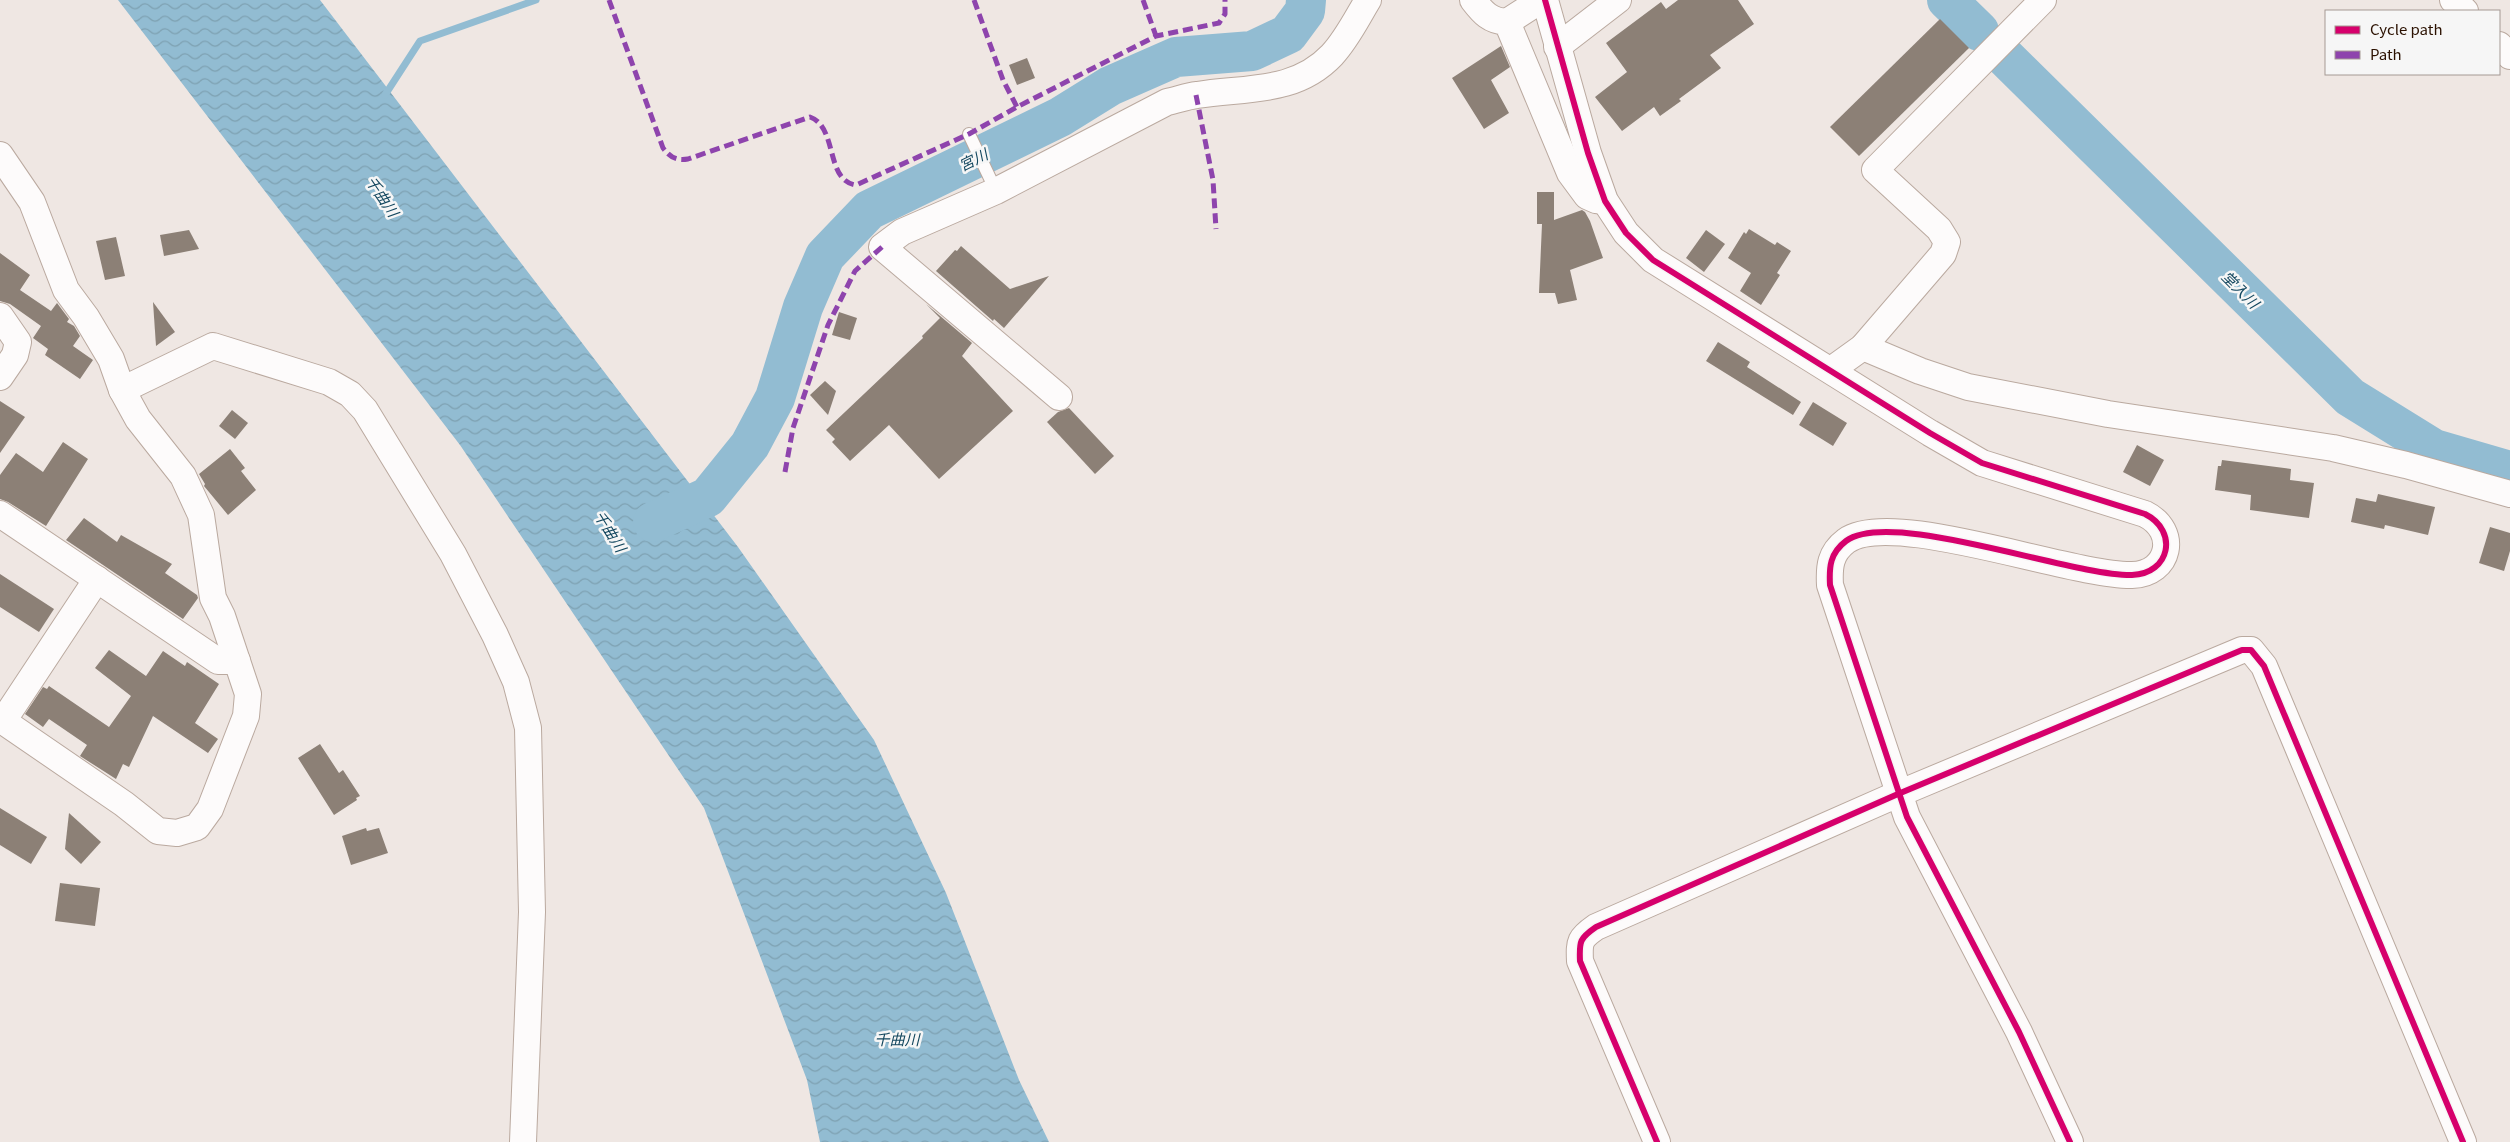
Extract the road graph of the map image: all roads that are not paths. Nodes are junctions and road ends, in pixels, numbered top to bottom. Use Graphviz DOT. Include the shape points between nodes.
graph roads {
  1 [pos="1368,0"];
  2 [pos="1473,0"];
  3 [pos="1541,0"];
  4 [pos="1545,0"];
  5 [pos="1618,0"];
  6 [pos="2043,0"];
  7 [pos="2453,0"];
  8 [pos="2463,10"];
  9 [pos="1507,22"];
  10 [pos="2500,46"];
  11 [pos="1557,47"];
  12 [pos="2510,56"];
  13 [pos="971,138"];
  14 [pos="0,154"];
  15 [pos="991,181"];
  16 [pos="1605,201"];
  17 [pos="0,316"];
  18 [pos="1863,347"];
  19 [pos="1831,370"];
  20 [pos="0,377"];
  21 [pos="122,390"];
  22 [pos="1059,398"];
  23 [pos="2510,494"];
  24 [pos="0,514"];
  25 [pos="97,579"];
  26 [pos="237,661"];
  27 [pos="2,720"];
  28 [pos="1898,794"];
  29 [pos="523,1142"];
  30 [pos="1656,1142"];
  31 [pos="2070,1142"];
  32 [pos="2463,1142"];
  1 -- 15 [label="street" via="1340,46 1305,77 1282,85 1196,95 1167,102"];
  2 -- 9 [label="street" via="1484,14 1496,21"];
  3 -- 9 [label="street"];
  4 -- 11 [label="street"];
  5 -- 11 [label="street"];
  6 -- 18 [label="street" via="1875,170 1939,229 1947,242 1943,254"];
  7 -- 8 [label="street"];
  9 -- 16 [label="street" via="1570,172 1587,196"];
  10 -- 12 [label="street"];
  11 -- 16 [label="street"];
  13 -- 15 [label="lane"];
  14 -- 21 [label="street" via="32,202 60,277 111,360"];
  15 -- 22 [label="street" via="882,247"];
  16 -- 19 [label="street" via="1626,233 1654,260"];
  17 -- 20 [label="street" via="18,342 15,355"];
  18 -- 19 [label="street"];
  18 -- 23 [label="street" via="1968,387 2108,414 2333,448"];
  19 -- 28 [label="street" via="1930,434 1982,463 2146,514 2165,531 2167,540 2167,548 2158,565 2141,575 2130,575 2105,573 1925,535 1860,535 1846,540 1830,562 1830,585"];
  21 -- 26 [label="street" via="138,419 183,476 201,515 213,598"];
  21 -- 29 [label="street" via="213,346 329,382 350,394 365,410 453,554 516,682 528,728 532,912"];
  24 -- 25 [label="street"];
  25 -- 26 [label="street" via="218,661"];
  25 -- 27 [label="street"];
  26 -- 27 [label="street" via="248,694 246,716 210,809 197,827 177,833 158,831"];
  28 -- 30 [label="street" via="1596,927 1583,936 1579,946 1580,961"];
  28 -- 31 [label="street" via="1919,843 2019,1032"];
  28 -- 32 [label="street" via="2228,654 2251,650 2264,666"];
}
